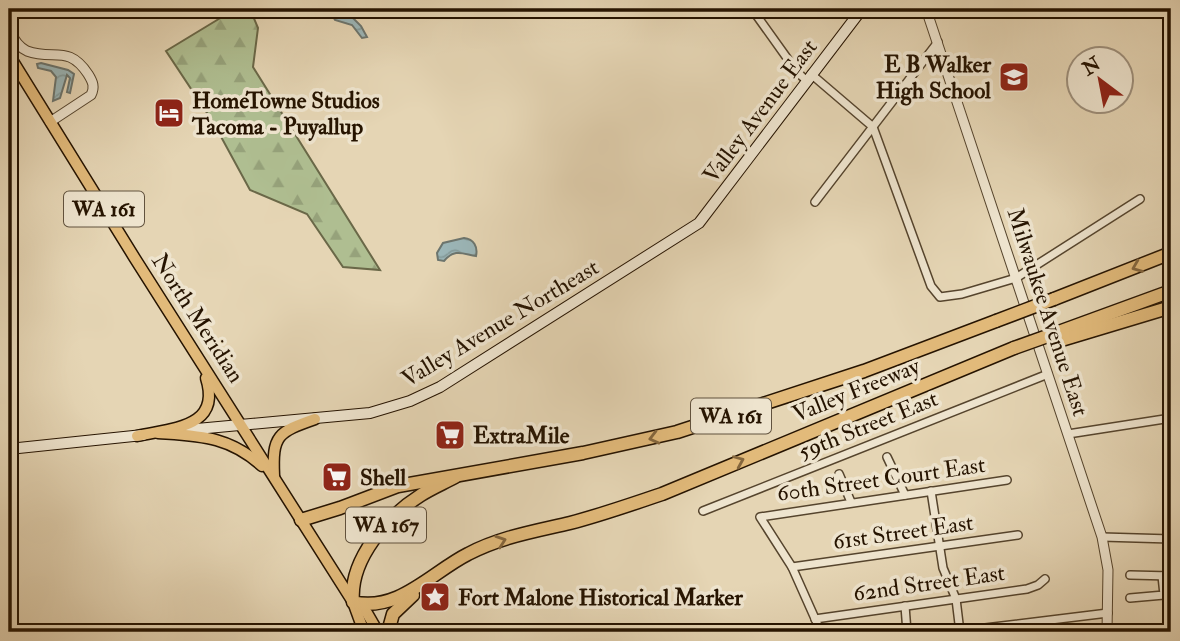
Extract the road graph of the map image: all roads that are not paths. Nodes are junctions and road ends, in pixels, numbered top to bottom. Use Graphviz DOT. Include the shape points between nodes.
graph roads {
  1 [pos="752,9"];
  2 [pos="926,9"];
  3 [pos="856,11"];
  4 [pos="9,30"];
  5 [pos="938,43"];
  6 [pos="9,55"];
  7 [pos="809,77"];
  8 [pos="50,122"];
  9 [pos="873,127"];
  10 [pos="1140,199"];
  11 [pos="815,202"];
  12 [pos="715,204"];
  13 [pos="1171,253"];
  14 [pos="1016,278"];
  15 [pos="1171,291"];
  16 [pos="1171,307"];
  17 [pos="1057,337"];
  18 [pos="201,362"];
  19 [pos="1048,374"];
  20 [pos="1171,418"];
  21 [pos="315,419"];
  22 [pos="241,424"];
  23 [pos="158,433"];
  24 [pos="1068,434"];
  25 [pos="137,436"];
  26 [pos="9,449"];
  27 [pos="887,457"];
  28 [pos="839,474"];
  29 [pos="455,477"];
  30 [pos="274,478"];
  31 [pos="1007,480"];
  32 [pos="931,491"];
  33 [pos="905,495"];
  34 [pos="851,502"];
  35 [pos="703,511"];
  36 [pos="301,520"];
  37 [pos="1018,535"];
  38 [pos="1102,537"];
  39 [pos="1171,538"];
  40 [pos="939,545"];
  41 [pos="792,567"];
  42 [pos="440,572"];
  43 [pos="1130,575"];
  44 [pos="1162,576"];
  45 [pos="1171,576"];
  46 [pos="1045,579"];
  47 [pos="1168,594"];
  48 [pos="1130,598"];
  49 [pos="956,599"];
  50 [pos="354,602"];
  51 [pos="905,607"];
  52 [pos="1108,613"];
  53 [pos="815,619"];
  54 [pos="960,631"];
  55 [pos="364,632"];
  56 [pos="378,632"];
  57 [pos="388,632"];
  58 [pos="821,632"];
  59 [pos="908,632"];
  60 [pos="1107,632"];
  1 -- 7 [label="street" via="797,72"];
  2 -- 5 [label="street, Milwaukee Avenue East"];
  3 -- 7 [label="main road, Valley Avenue East"];
  4 -- 8 [label="street" via="27,50 73,58 92,81 91,95"];
  5 -- 9 [label="street"];
  5 -- 14 [label="street, Milwaukee Avenue East"];
  6 -- 8 [label="main road, North Meridian / WA 161"];
  7 -- 9 [label="street"];
  7 -- 12 [label="main road, Valley Avenue East"];
  8 -- 18 [label="main road, North Meridian / WA 161"];
  9 -- 11 [label="street"];
  9 -- 14 [label="street" via="933,291 940,297 962,295"];
  10 -- 14 [label="street"];
  12 -- 21 [label="main road, Valley Avenue Northeast" via="690,231 427,394 370,412"];
  13 -- 29 [label="highway, Valley Freeway / WA 161, one-way, bridge" via="864,372 677,432"];
  14 -- 19 [label="street, Milwaukee Avenue East"];
  15 -- 17 [label="highway, Valley Freeway"];
  16 -- 17 [label="highway"];
  42 -- 17 [label="highway, Valley Freeway / WA 161, one-way, bridge" via="467,554 662,494 958,371"];
  18 -- 22 [label="main road, North Meridian / WA 161"];
  18 -- 25 [label="main road" via="211,398 206,409 182,426"];
  19 -- 24 [label="street, Milwaukee Avenue East"];
  19 -- 35 [label="street, 59th Street East"];
  20 -- 24 [label="street"];
  21 -- 22 [label="main road, Valley Avenue Northeast"];
  21 -- 30 [label="main road" via="288,429 277,440"];
  22 -- 23 [label="main road, Valley Avenue Northeast"];
  22 -- 30 [label="main road, North Meridian / WA 161"];
  23 -- 25 [label="main road, Valley Avenue Northeast"];
  23 -- 30 [label="main road" via="224,441"];
  24 -- 38 [label="street, Milwaukee Avenue East"];
  25 -- 26 [label="main road, Valley Avenue Northeast"];
  27 -- 33 [label="street"];
  28 -- 34 [label="street"];
  29 -- 36 [label="highway, WA 161" via="398,486"];
  29 -- 50 [label="highway, WA 167" via="422,495 380,532 361,561 352,590"];
  30 -- 36 [label="main road, North Meridian / WA 161"];
  31 -- 32 [label="street, 60th Street Court East"];
  32 -- 33 [label="street, 60th Street Court East"];
  32 -- 40 [label="street"];
  33 -- 34 [label="street, 60th Street Court East"];
  34 -- 41 [label="street, 60th Street Court East" via="760,517"];
  36 -- 50 [label="main road, North Meridian / WA 161"];
  37 -- 40 [label="street, 61st Street East"];
  38 -- 39 [label="street"];
  38 -- 52 [label="street, Milwaukee Avenue East"];
  40 -- 41 [label="street, 61st Street East"];
  40 -- 49 [label="street"];
  41 -- 53 [label="street"];
  42 -- 50 [label="highway, WA 161" via="382,603"];
  42 -- 57 [label="highway, WA 167" via="399,607"];
  43 -- 44 [label="street"];
  44 -- 45 [label="street"];
  44 -- 47 [label="street"];
  46 -- 49 [label="street, 62nd Street East" via="1027,589"];
  47 -- 48 [label="street"];
  49 -- 51 [label="street, 62nd Street East"];
  49 -- 54 [label="street"];
  50 -- 55 [label="main road, North Meridian / WA 167"];
  50 -- 56 [label="main road, North Meridian"];
  51 -- 53 [label="street, 62nd Street East"];
  51 -- 59 [label="street"];
  52 -- 54 [label="street"];
  52 -- 60 [label="street, Milwaukee Avenue East"];
  53 -- 58 [label="street"];
}
